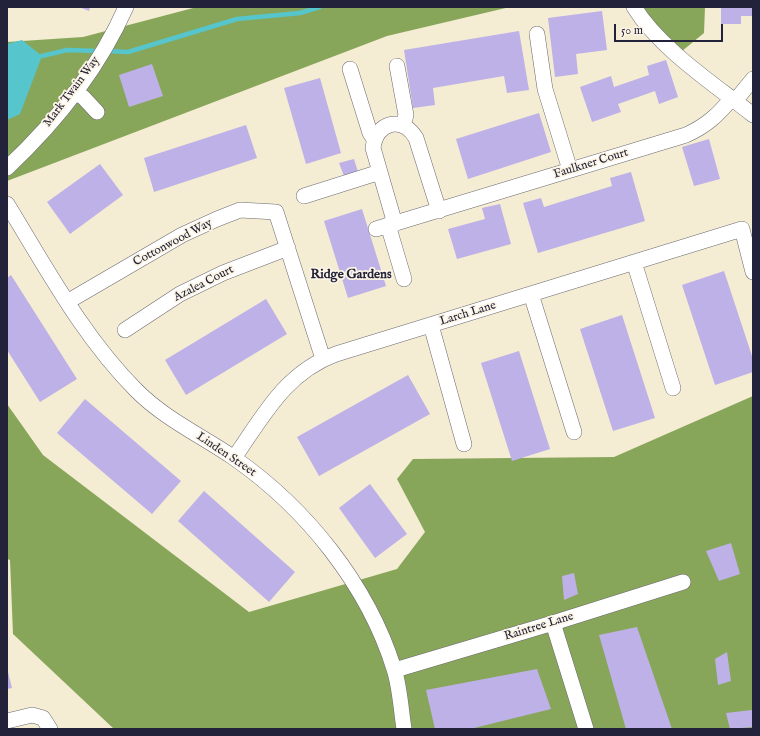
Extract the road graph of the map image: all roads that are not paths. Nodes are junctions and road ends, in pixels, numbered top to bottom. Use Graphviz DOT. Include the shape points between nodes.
graph roads {
  1 [pos="126,7"];
  2 [pos="634,7"];
  3 [pos="537,34"];
  4 [pos="397,66"];
  5 [pos="350,69"];
  6 [pos="753,79"];
  7 [pos="74,93"];
  8 [pos="734,100"];
  9 [pos="97,112"];
  10 [pos="753,115"];
  11 [pos="404,125"];
  12 [pos="374,139"];
  13 [pos="7,168"];
  14 [pos="570,170"];
  15 [pos="380,172"];
  16 [pos="304,196"];
  17 [pos="7,204"];
  18 [pos="439,210"];
  19 [pos="387,226"];
  20 [pos="288,248"];
  21 [pos="634,262"];
  22 [pos="753,272"];
  23 [pos="404,279"];
  24 [pos="531,294"];
  25 [pos="67,302"];
  26 [pos="431,325"];
  27 [pos="125,330"];
  28 [pos="323,359"];
  29 [pos="673,388"];
  30 [pos="574,432"];
  31 [pos="464,444"];
  32 [pos="234,458"];
  33 [pos="683,582"];
  34 [pos="553,623"];
  35 [pos="394,670"];
  36 [pos="7,721"];
  37 [pos="50,729"];
  38 [pos="404,729"];
  39 [pos="586,729"];
  1 -- 7 [label="street, Mark Twain Way" via="105,47"];
  2 -- 8 [label="street" via="667,46"];
  3 -- 14 [label="street" via="545,88"];
  4 -- 11 [label="street" via="406,115"];
  5 -- 12 [label="street"];
  6 -- 8 [label="street, Faulkner Court"];
  7 -- 9 [label="street" via="83,97"];
  7 -- 13 [label="street, Mark Twain Way"];
  8 -- 10 [label="street"];
  8 -- 14 [label="street, Faulkner Court" via="700,129 686,135"];
  11 -- 12 [label="street" via="386,126"];
  11 -- 18 [label="street" via="416,138"];
  12 -- 15 [label="street" via="373,148"];
  14 -- 18 [label="street, Faulkner Court"];
  15 -- 16 [label="street"];
  15 -- 19 [label="street"];
  17 -- 25 [label="street, Linden Street"];
  18 -- 19 [label="street, Faulkner Court"];
  19 -- 23 [label="street"];
  20 -- 25 [label="street, Cottonwood Way" via="276,212 240,210 182,235"];
  20 -- 27 [label="street, Azalea Court" via="223,272 180,294"];
  20 -- 28 [label="street, Cottonwood Way"];
  21 -- 22 [label="street, Larch Lane" via="742,229"];
  21 -- 24 [label="street, Larch Lane"];
  21 -- 29 [label="street"];
  24 -- 26 [label="street, Larch Lane"];
  24 -- 30 [label="street"];
  25 -- 32 [label="street, Linden Street" via="100,351 138,392 170,418"];
  26 -- 28 [label="street, Larch Lane"];
  26 -- 31 [label="street"];
  28 -- 32 [label="street, Larch Lane" via="297,375 280,392"];
  32 -- 35 [label="street, Linden Street" via="288,503 338,561 377,627"];
  33 -- 34 [label="street, Raintree Lane"];
  34 -- 35 [label="street, Raintree Lane"];
  34 -- 39 [label="street"];
  35 -- 38 [label="street, Linden Street"];
  36 -- 37 [label="street" via="32,715 43,718"];
}
